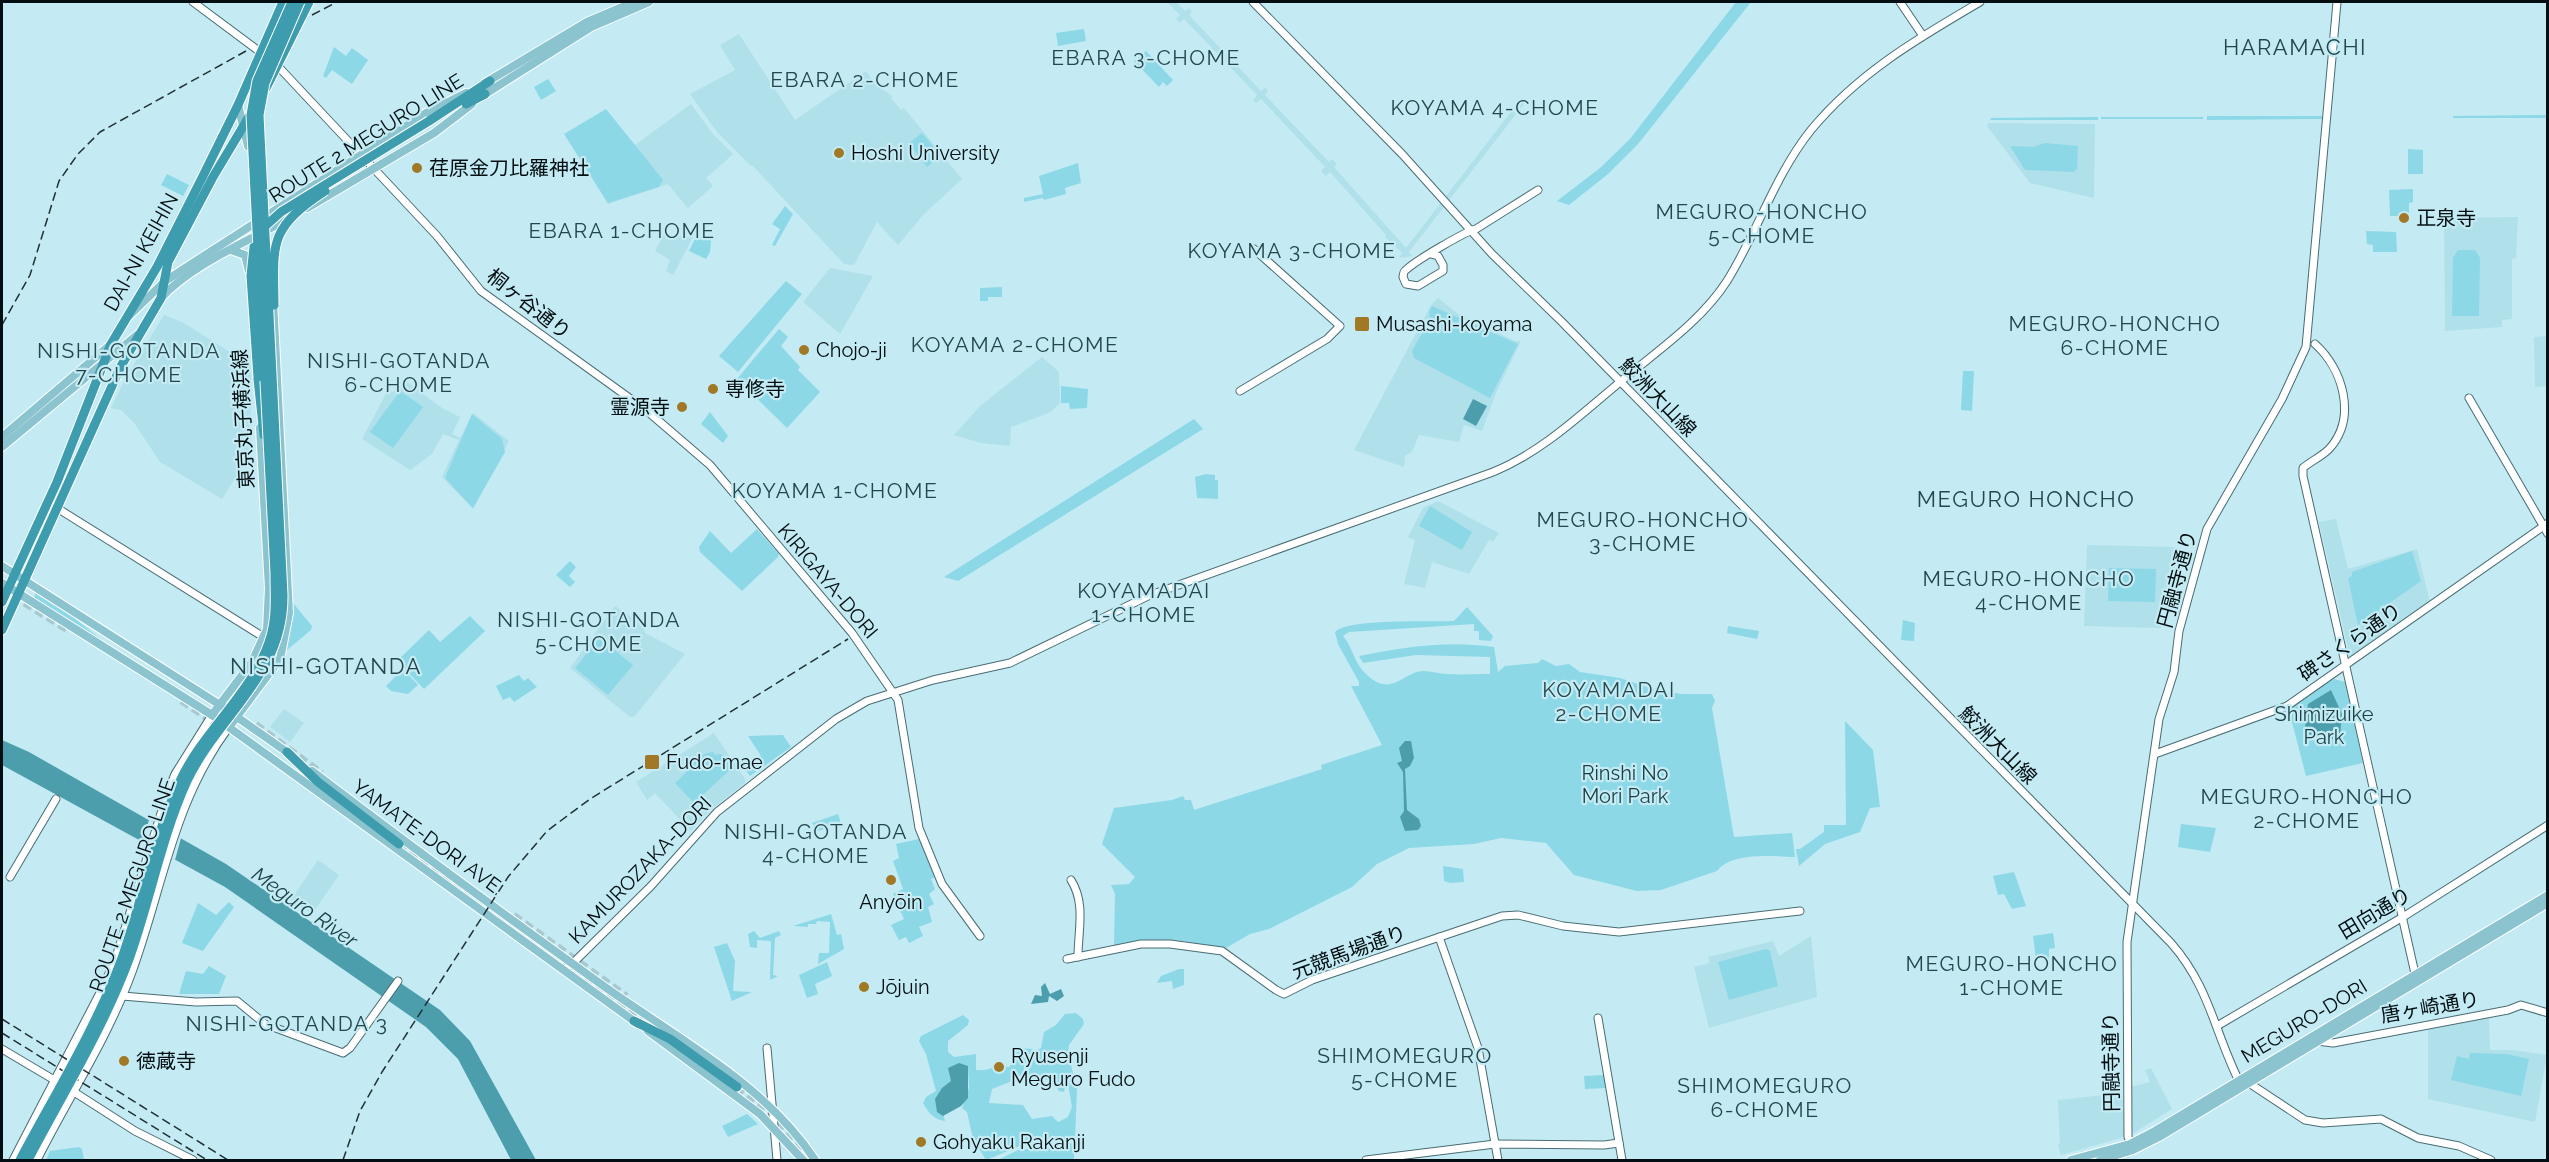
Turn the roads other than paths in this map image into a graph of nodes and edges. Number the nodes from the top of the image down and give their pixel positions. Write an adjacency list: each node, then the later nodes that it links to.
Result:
1 (193, 2): 14 (street, 桐ヶ谷通り)
2 (283, 2): 14 (highway, DAI-NI KEIHIN)
3 (292, 2): 54 (highway, ROUTE 2 MEGURO LINE, bridge)
4 (300, 2): 46 (highway, ROUTE 2 MEGURO LINE, bridge)
5 (309, 2): 15 (highway, DAI-NI KEIHIN)
6 (634, 2): 16 (main road)
7 (649, 2): 18 (main road)
8 (1253, 2): 29 (street, 鮫洲大山線)
9 (1259, 2): 29 (street, 鮫洲大山線)
10 (1900, 2): 13 (street)
11 (1980, 2): 13 (street, KAMUROZAKA-DORI)
12 (2337, 2): 73 (street, 円融寺通り)
13 (1923, 36): 48 (street, KAMUROZAKA-DORI)
14 (260, 51): 15 (street, 桐ヶ谷通り); 19 (highway, DAI-NI KEIHIN)
15 (279, 66): 17 (highway, DAI-NI KEIHIN); 22 (street, 桐ヶ谷通り)
16 (490, 81): 21 (highway, ROUTE 2 MEGURO LINE); 22 (main road)
17 (266, 88): 20 (highway, DAI-NI KEIHIN); 25 (main road, 東京丸子横浜線)
18 (485, 94): 21 (highway, ROUTE 2 MEGURO LINE); 23 (main road)
19 (238, 105): 20 (main road, 東京丸子横浜線); 40 (highway, DAI-NI KEIHIN)
20 (245, 123): 27 (main road, 東京丸子横浜線); 34 (highway, DAI-NI KEIHIN)
21 (430, 123): 46 (highway, ROUTE 2 MEGURO LINE, bridge); 54 (highway, ROUTE 2 MEGURO LINE, bridge)
22 (360, 155): 23 (street, 桐ヶ谷通り); 25 (main road)
23 (374, 170): 26 (main road); 67 (street, 桐ヶ谷通り)
24 (1538, 190): 29 (street)
25 (266, 216): 27 (main road); 28 (main road, 東京丸子横浜線)
26 (290, 218): 28 (main road); 37 (main road, 東京丸子横浜線)
27 (253, 226): 30 (main road, 東京丸子横浜線); 36 (main road)
28 (267, 230): 30 (main road); 37 (main road, 東京丸子横浜線)
29 (1474, 231): 33 (street); 35 (street); 48 (street, 鮫洲大山線)
30 (253, 238): 32 (main road); 44 (main road, 東京丸子横浜線)
31 (1254, 249): 49 (street)
32 (231, 250): 39 (main road); 44 (main road)
33 (1431, 254): 35 (street); 35 (street)
34 (170, 259): 36 (main road); 38 (highway, DAI-NI KEIHIN)
35 (1440, 260)
36 (182, 270): 38 (main road)
37 (271, 272): 70 (main road, 東京丸子横浜線)
38 (164, 282): 39 (highway, DAI-NI KEIHIN); 40 (main road)
39 (161, 298): 41 (highway, DAI-NI KEIHIN)
40 (128, 316): 42 (highway, DAI-NI KEIHIN)
41 (137, 335): 45 (main road); 55 (highway, DAI-NI KEIHIN)
42 (111, 344): 45 (highway, DAI-NI KEIHIN); 52 (main road)
43 (2315, 344): 66 (street)
44 (256, 357): 65 (main road, 東京丸子横浜線)
45 (103, 364): 47 (main road); 51 (highway, DAI-NI KEIHIN)
46 (272, 378): 112 (highway, ROUTE 2 MEGURO LINE, bridge)
47 (82, 380): 51 (main road); 53 (main road)
48 (1620, 382): 67 (street, KAMUROZAKA-DORI); 80 (street, 鮫洲大山線)
49 (1240, 391)
50 (2469, 398): 56 (street)
51 (89, 406): 59 (highway, DAI-NI KEIHIN)
52 (2, 437)
53 (2, 447)
54 (268, 454): 111 (highway, ROUTE 2 MEGURO LINE, bridge)
55 (57, 508): 60 (highway, DAI-NI KEIHIN); 65 (street)
56 (2546, 525): 57 (street); 66 (street, 碑さくら通り)
57 (2547, 534)
58 (2, 566): 59 (main road, YAMATE-DORI AVE.)
59 (14, 575): 60 (main road, YAMATE-DORI AVE.); 61 (highway, DAI-NI KEIHIN)
60 (25, 581): 62 (highway, DAI-NI KEIHIN); 68 (main road, YAMATE-DORI AVE.)
61 (5, 585): 62 (main road, YAMATE-DORI AVE.); 63 (highway, DAI-NI KEIHIN)
62 (19, 594): 64 (highway, DAI-NI KEIHIN); 69 (main road, YAMATE-DORI AVE.)
63 (2, 602)
64 (2, 630)
65 (265, 638): 68 (main road, 東京丸子横浜線)
66 (2345, 666): 73 (street, 碑さくら通り); 83 (street)
67 (894, 693): 84 (street, 桐ヶ谷通り); 88 (street, KAMUROZAKA-DORI)
68 (220, 705): 69 (main road, 東京丸子横浜線); 70 (main road, YAMATE-DORI AVE.)
69 (212, 715): 71 (main road, YAMATE-DORI AVE.); 101 (street)
70 (237, 717): 71 (main road, 東京丸子横浜線); 72 (main road, YAMATE-DORI AVE.)
71 (229, 727): 89 (main road, YAMATE-DORI AVE.); 92 (street)
72 (287, 752): 76 (highway); 88 (main road, YAMATE-DORI AVE.)
73 (2155, 754): 80 (street, 円融寺通り)
74 (56, 799): 77 (street)
75 (2547, 825): 83 (street, 田向通り)
76 (399, 844)
77 (10, 877)
78 (1071, 880): 86 (street)
79 (2547, 895): 90 (main road, MEGURO-DORI)
80 (2132, 903): 96 (street, 鮫洲大山線); 109 (street, 円融寺通り)
81 (2547, 903): 90 (main road, MEGURO-DORI)
82 (1800, 911): 85 (street)
83 (2403, 917): 90 (street); 96 (street, 田向通り)
84 (980, 936)
85 (1439, 937): 86 (street, 元競馬場通り); 108 (street)
86 (1078, 957): 87 (street)
87 (1067, 959)
88 (572, 963): 89 (street, KAMUROZAKA-DORI); 105 (main road, YAMATE-DORI AVE.)
89 (563, 969): 95 (main road, YAMATE-DORI AVE.)
90 (2416, 978): 97 (main road, MEGURO-DORI); 100 (main road, MEGURO-DORI)
91 (398, 981): 92 (street)
92 (122, 996): 104 (street)
93 (2547, 1013): 97 (street, 唐ヶ崎通り)
94 (1598, 1018): 107 (street)
95 (634, 1021): 103 (highway); 106 (main road, YAMATE-DORI AVE.)
96 (2217, 1026): 100 (street, 鮫洲大山線)
97 (2317, 1041): 102 (main road, MEGURO-DORI)
98 (767, 1048): 105 (street)
99 (2, 1049): 101 (street)
100 (2238, 1079): 102 (street); 109 (main road, MEGURO-DORI)
101 (55, 1080): 104 (street); 110 (street)
102 (2250, 1083): 109 (main road, MEGURO-DORI); 123 (street)
103 (736, 1087)
104 (73, 1091): 113 (street); 114 (street)
105 (773, 1111): 106 (street); 117 (main road, YAMATE-DORI AVE.)
106 (774, 1126): 115 (street); 116 (main road, YAMATE-DORI AVE.)
107 (1619, 1143): 108 (street); 120 (street)
108 (1495, 1144): 118 (street); 119 (street)
109 (2132, 1147): 121 (main road, MEGURO-DORI); 122 (main road, MEGURO-DORI)
110 (13, 1161)
111 (20, 1161)
112 (28, 1161)
113 (37, 1161)
114 (193, 1161)
115 (777, 1161)
116 (802, 1161)
117 (815, 1161)
118 (1366, 1161)
119 (1498, 1161)
120 (1622, 1161)
121 (2071, 1161)
122 (2100, 1161)
123 (2490, 1161)

